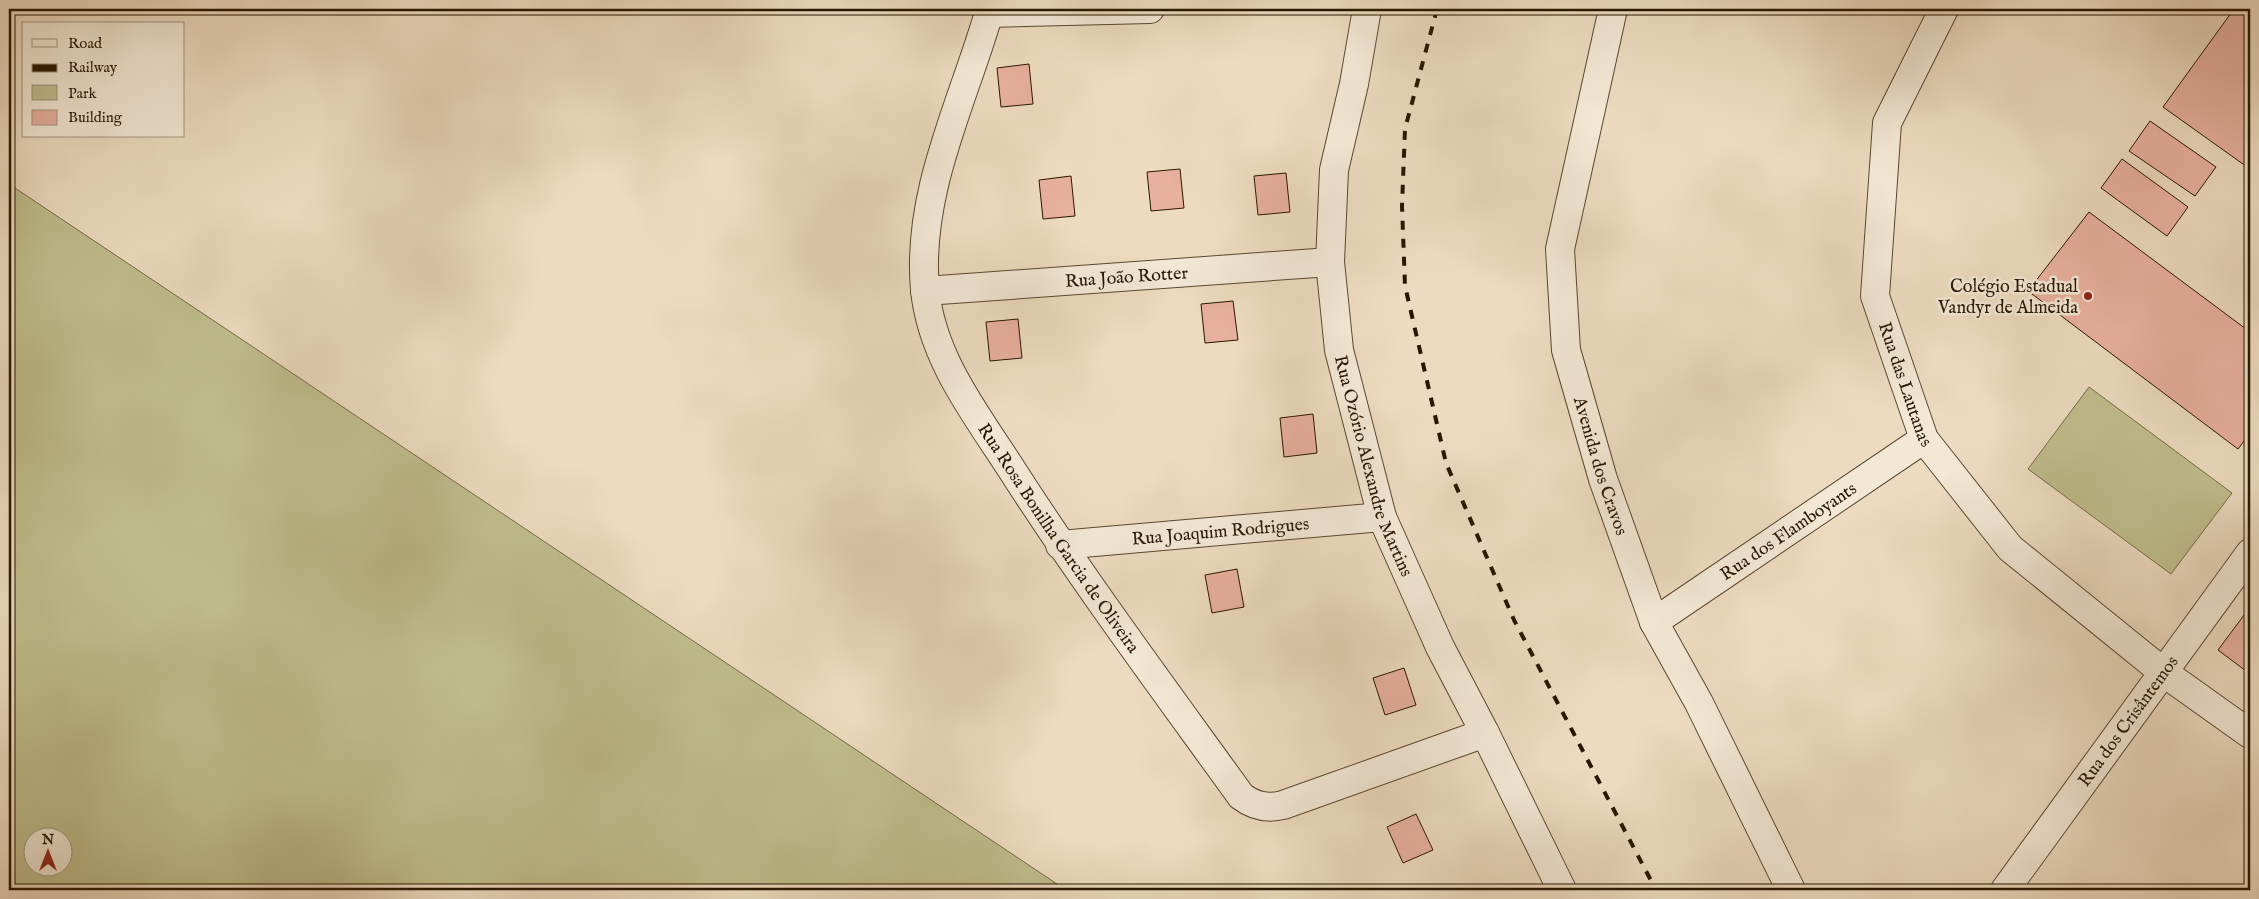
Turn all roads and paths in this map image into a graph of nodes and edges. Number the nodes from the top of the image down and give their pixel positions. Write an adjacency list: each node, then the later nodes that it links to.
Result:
1 (1150, 9): 5 (street)
2 (1367, 9): 6 (street, Rua Ozório Alexandre Martins)
3 (1613, 9): 12 (street, Avenida dos Cravos)
4 (1944, 9): 8 (street, Rua das Lautanas)
5 (990, 11): 7 (street, Rua Rosa Bonilha Garcia de Oliveira)
6 (1330, 262): 7 (street, Rua João Rotter); 9 (street, Rua Ozório Alexandre Martins)
7 (925, 291): 10 (street, Rua Rosa Bonilha Garcia de Oliveira)
8 (1924, 439): 12 (street, Rua dos Flamboyants); 13 (street, Rua das Lautanas)
9 (1382, 517): 10 (street, Rua Joaquim Rodrigues); 14 (street, Rua Ozório Alexandre Martins)
10 (1060, 545): 14 (street, Rua Rosa Bonilha Garcia de Oliveira)
11 (2250, 553): 13 (street, Rua dos Crisântemos)
12 (1654, 622): 17 (street, Avenida dos Cravos)
13 (2163, 672): 15 (street, Rua das Lautanas); 18 (street, Rua dos Crisântemos)
14 (1485, 733): 16 (street, Rua Ozório Alexandre Martins)
15 (2250, 734)
16 (1562, 890)
17 (1791, 890)
18 (2005, 890)

